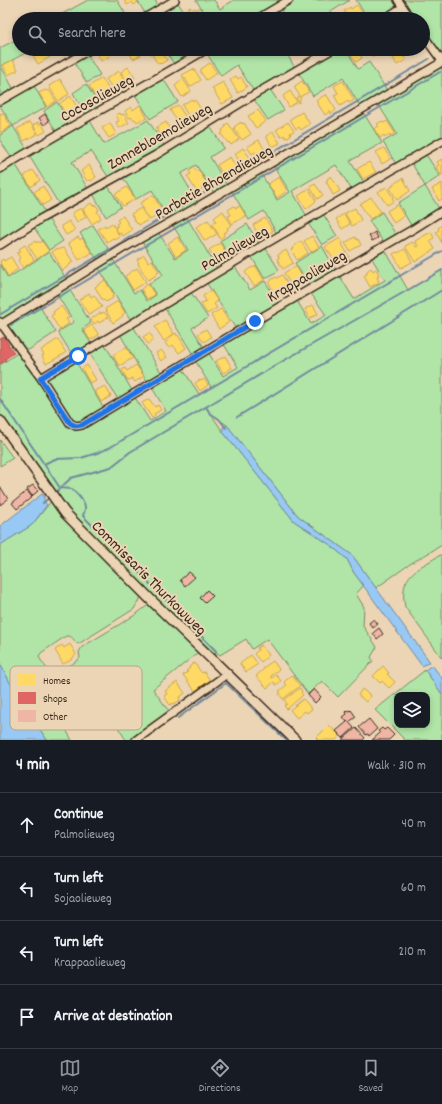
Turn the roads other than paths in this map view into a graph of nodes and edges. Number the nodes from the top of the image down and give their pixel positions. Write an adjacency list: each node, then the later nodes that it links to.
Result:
1 (175, 0): 5 (street)
2 (289, 0): 6 (street)
3 (398, 0): 4 (street)
4 (403, 7): 7 (street); 8 (street)
5 (155, 12)
6 (269, 12)
7 (395, 12)
8 (406, 12)
9 (430, 45): 13 (street)
10 (80, 56): 14 (street)
11 (195, 56): 16 (street, Cocosolieweg)
12 (321, 56): 18 (street, Zonnebloemolieweg)
13 (442, 62): 19 (street, Parbatie Bhoendieweg)
14 (0, 102)
15 (442, 141): 20 (street, Palmolieweg)
16 (0, 169)
17 (442, 211): 20 (street, Krappaolieweg)
18 (0, 245)
19 (0, 324): 20 (street)
20 (40, 378)
21 (0, 421): 22 (main road, Commissaris Thurkowweg)
22 (227, 674): 23 (street); 24 (main road, Commissaris Thurkowweg)
23 (136, 740)
24 (295, 740)

